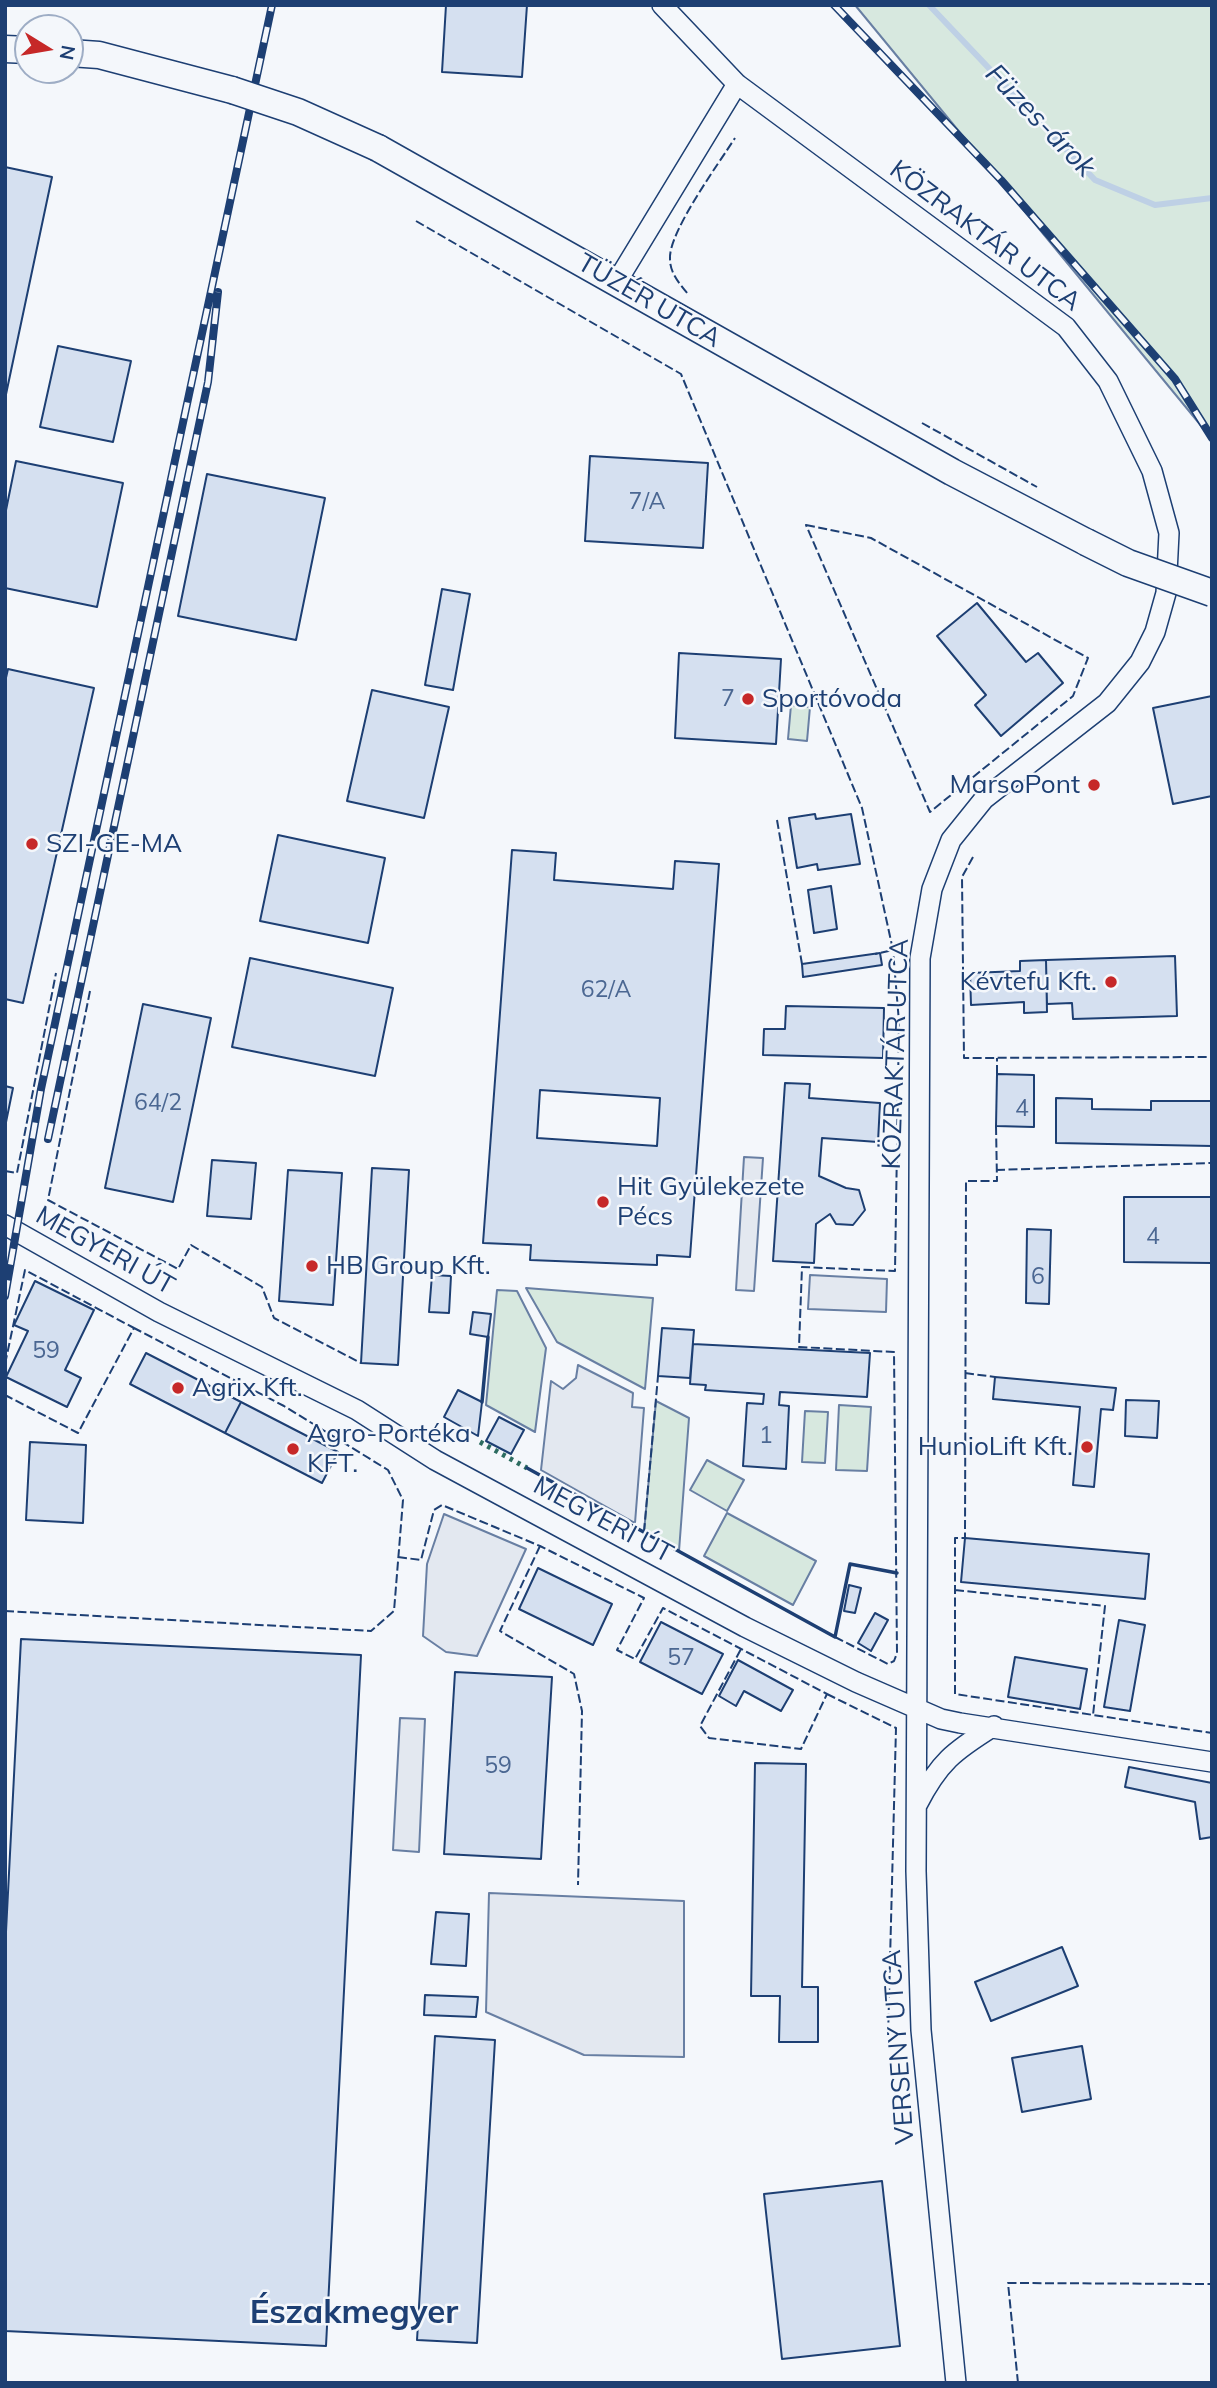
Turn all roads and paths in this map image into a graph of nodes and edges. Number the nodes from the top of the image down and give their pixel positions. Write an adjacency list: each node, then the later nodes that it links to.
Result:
1 (662, 5): 3 (street, KÖZRAKTÁR UTCA)
2 (84, 54): 4 (street, TÜZÉR UTCA, bridge)
3 (737, 84): 4 (street); 7 (street, KÖZRAKTÁR UTCA)
4 (616, 283): 5 (street, TÜZÉR UTCA, bridge)
5 (1212, 593)
6 (5, 1225): 7 (street, MEGYERI ÚT)
7 (915, 1706): 8 (street, MEGYERI ÚT); 10 (street, VERSENY UTCA)
8 (994, 1726): 9 (street, MEGYERI ÚT); 10 (street)
9 (1212, 1762)
10 (915, 1809): 11 (street, VERSENY UTCA)
11 (956, 2383)

